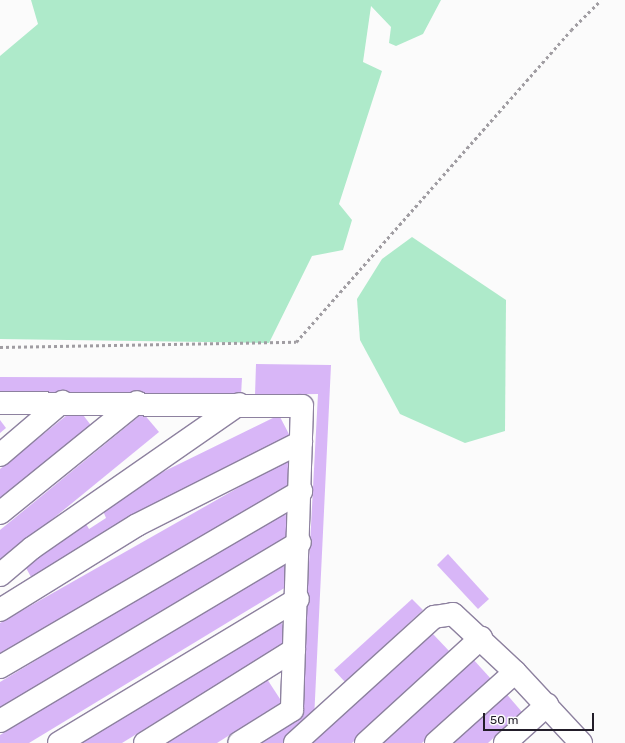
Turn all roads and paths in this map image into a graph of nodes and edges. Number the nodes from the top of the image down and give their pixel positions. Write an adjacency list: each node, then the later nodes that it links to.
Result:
1 (601, 0): 2 (path)
2 (0, 347)
3 (62, 402): 4 (lane); 5 (lane); 8 (lane)
4 (137, 402): 6 (lane); 10 (lane)
5 (0, 403)
6 (239, 404): 7 (lane); 12 (lane)
7 (301, 442): 9 (lane); 14 (lane)
8 (0, 455)
9 (301, 490): 11 (lane); 17 (lane)
10 (0, 513)
11 (300, 542): 13 (lane); 20 (lane)
12 (0, 575)
13 (298, 599): 16 (lane); 21 (lane)
14 (0, 610)
15 (481, 638): 18 (lane); 24 (lane); 25 (lane)
16 (294, 650): 22 (lane); 23 (lane)
17 (0, 667)
18 (515, 672): 19 (lane); 26 (lane)
19 (547, 705): 27 (lane); 28 (lane)
20 (0, 722)
21 (59, 743)
22 (145, 743)
23 (239, 743)
24 (295, 743)
25 (366, 743)
26 (436, 743)
27 (505, 743)
28 (581, 743)

